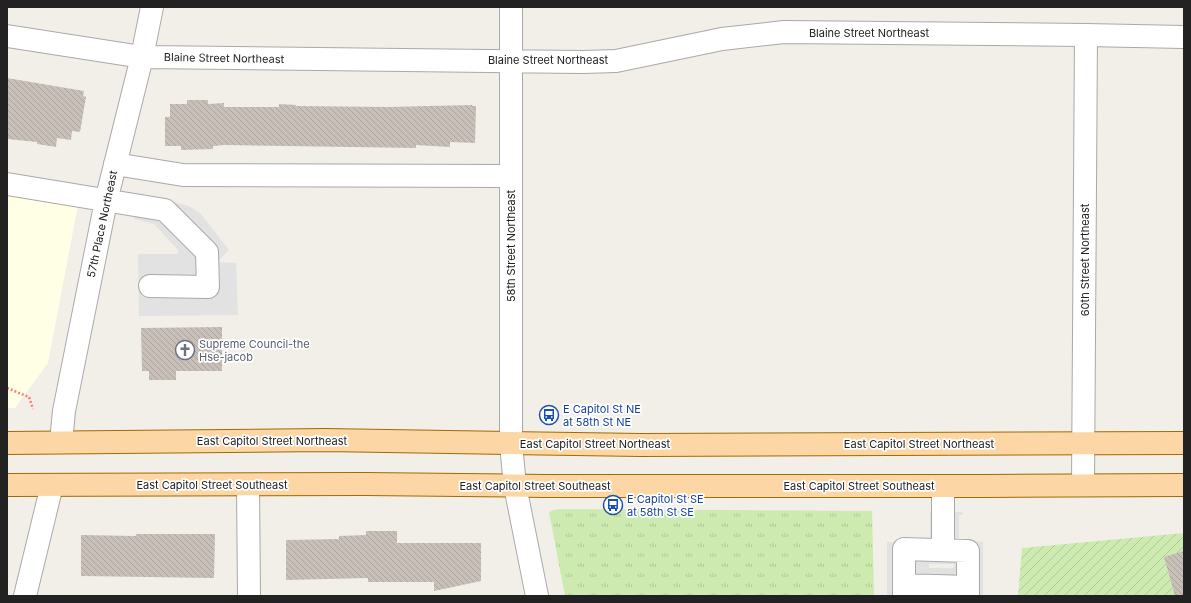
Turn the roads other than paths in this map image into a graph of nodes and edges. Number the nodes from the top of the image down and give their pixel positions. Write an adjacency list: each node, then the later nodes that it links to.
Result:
1 (152, 7): 6 (street, 57th Place Northeast)
2 (511, 7): 7 (street, 58th Street Northeast)
3 (1086, 34): 5 (street, Blaine Street Northeast); 7 (street, Blaine Street Northeast); 17 (street, 60th Street Northeast)
4 (7, 36): 6 (street, Blaine Street Northeast)
5 (1184, 37)
6 (142, 57): 7 (street, Blaine Street Northeast); 8 (street, 57th Place Northeast)
7 (511, 60): 9 (street, 58th Street Northeast)
8 (115, 164): 9 (street); 11 (street, 57th Place Northeast)
9 (511, 176): 16 (street, 58th Street Northeast)
10 (7, 184): 11 (street)
11 (106, 201): 12 (street); 13 (street, 57th Place Northeast)
12 (150, 286)
13 (62, 442): 14 (main road, East Capitol Street Northeast); 16 (main road, East Capitol Street Northeast)
14 (7, 443)
15 (1184, 443): 17 (main road, East Capitol Street Northeast)
16 (511, 444): 17 (main road, East Capitol Street Northeast); 23 (street, 58th Street Northeast)
17 (1084, 444): 21 (street, 60th Street Northeast)
18 (7, 485): 19 (main road, East Capitol Street Southeast)
19 (52, 485): 20 (main road, East Capitol Street Southeast); 28 (street)
20 (248, 485): 23 (main road, East Capitol Street Southeast); 29 (street)
21 (1083, 485): 22 (main road, East Capitol Street Southeast); 24 (main road, East Capitol Street Southeast)
22 (1184, 485)
23 (515, 486): 24 (main road, East Capitol Street Southeast); 30 (street, 58th Street Northeast)
24 (943, 486): 25 (street)
25 (943, 549): 26 (street); 27 (street)
26 (904, 591): 27 (street)
27 (968, 591)
28 (25, 596)
29 (248, 596)
30 (537, 596)

